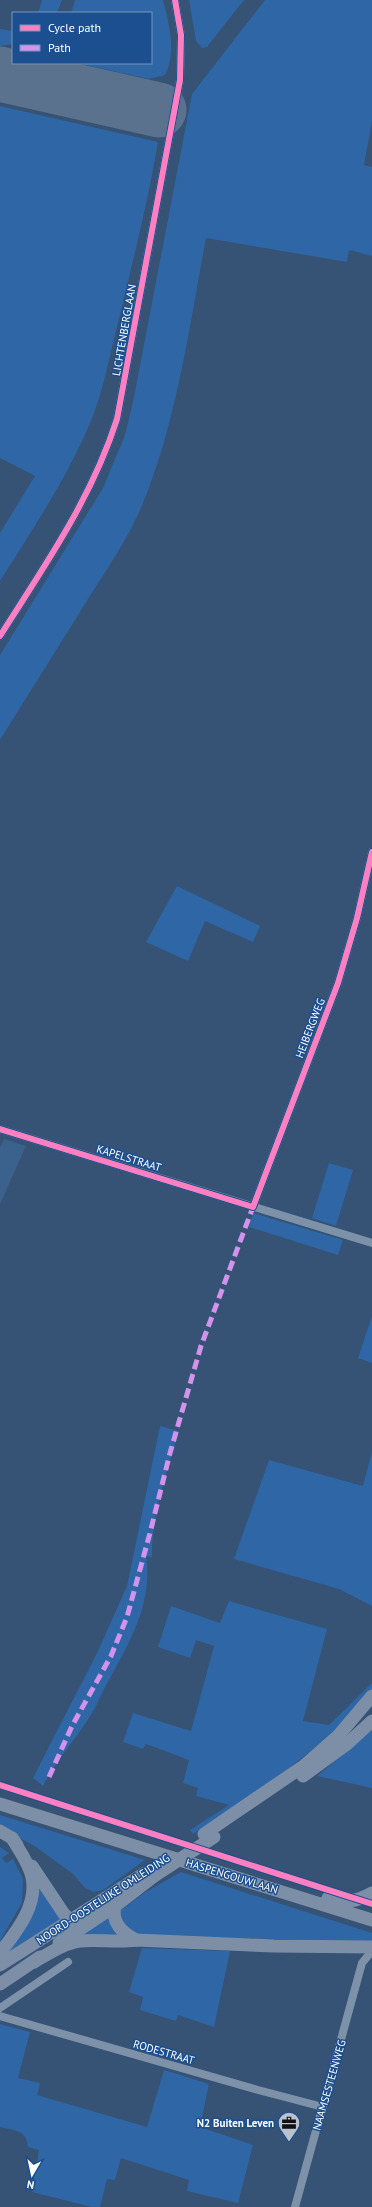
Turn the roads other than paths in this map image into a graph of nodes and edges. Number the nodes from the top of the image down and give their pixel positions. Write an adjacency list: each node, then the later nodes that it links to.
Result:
1 (175, 0): 2 (street, LICHTENBERGLAAN)
2 (0, 636)
3 (372, 852): 5 (street, HEIBERGWEG)
4 (0, 1129): 5 (street, KAPELSTRAAT)
5 (253, 1207): 6 (street, KAPELSTRAAT)
6 (372, 1243)
7 (372, 1696): 10 (main road, NOORD-OOSTELIJKE OMLEIDING)
8 (372, 1705): 10 (main road)
9 (371, 1724): 13 (main road, NOORD-OOSTELIJKE OMLEIDING)
10 (338, 1736): 13 (main road, NOORD-OOSTELIJKE OMLEIDING)
11 (0, 1804): 17 (main road, HASPENGOUWLAAN)
12 (0, 1831): 14 (main road)
13 (209, 1836): 15 (main road, NOORD-OOSTELIJKE OMLEIDING, bridge)
14 (12, 1838): 20 (main road); 25 (main road)
15 (149, 1874): 18 (main road); 20 (main road, NOORD-OOSTELIJKE OMLEIDING)
16 (372, 1893): 17 (main road)
17 (305, 1899): 19 (main road, HASPENGOUWLAAN)
18 (115, 1906): 20 (main road, NOORD-OOSTELIJKE OMLEIDING); 21 (main road)
19 (372, 1920)
20 (75, 1925): 26 (main road, NOORD-OOSTELIJKE OMLEIDING); 29 (main road, NOORD-OOSTELIJKE OMLEIDING)
21 (136, 1940): 22 (main road); 26 (main road)
22 (351, 1946): 23 (main road); 28 (street)
23 (372, 1947)
24 (372, 1952): 28 (street, NAAMSESTEENWEG)
25 (0, 1953)
26 (34, 1962): 30 (main road, NOORD-OOSTELIJKE OMLEIDING)
27 (68, 1962): 31 (street)
28 (362, 1963): 33 (street, NAAMSESTEENWEG)
29 (0, 1965)
30 (0, 1984)
31 (0, 2008)
32 (0, 2016): 33 (street, RODESTRAAT)
33 (323, 2107): 34 (street, NAAMSESTEENWEG)
34 (295, 2207)

